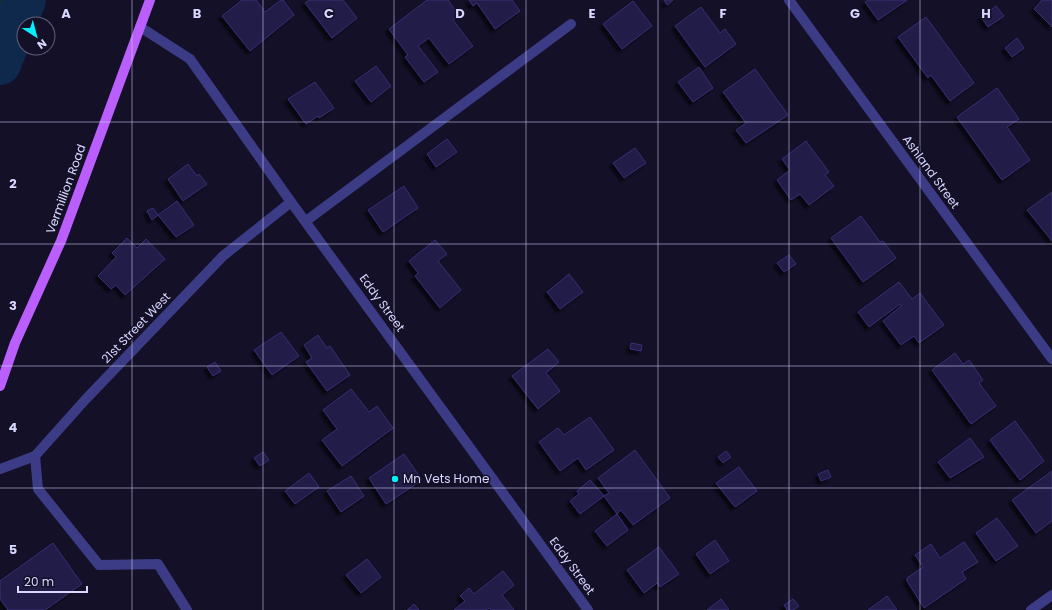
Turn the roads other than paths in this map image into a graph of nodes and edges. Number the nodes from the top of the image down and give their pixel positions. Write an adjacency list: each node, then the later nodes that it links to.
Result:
1 (150, 0): 4 (main road, Vermillion Road)
2 (789, 0): 7 (street, Ashland Street)
3 (571, 24): 6 (street)
4 (140, 27): 5 (street, Eddy Street); 8 (main road, Vermillion Road)
5 (292, 202): 6 (street, Eddy Street); 9 (street, 21st Street West)
6 (306, 221): 13 (street, Eddy Street)
7 (1052, 359)
8 (0, 386)
9 (35, 456): 10 (street, 21st Street West); 12 (street)
10 (0, 469)
11 (1052, 595): 14 (street)
12 (187, 610)
13 (588, 610)
14 (1032, 610)

